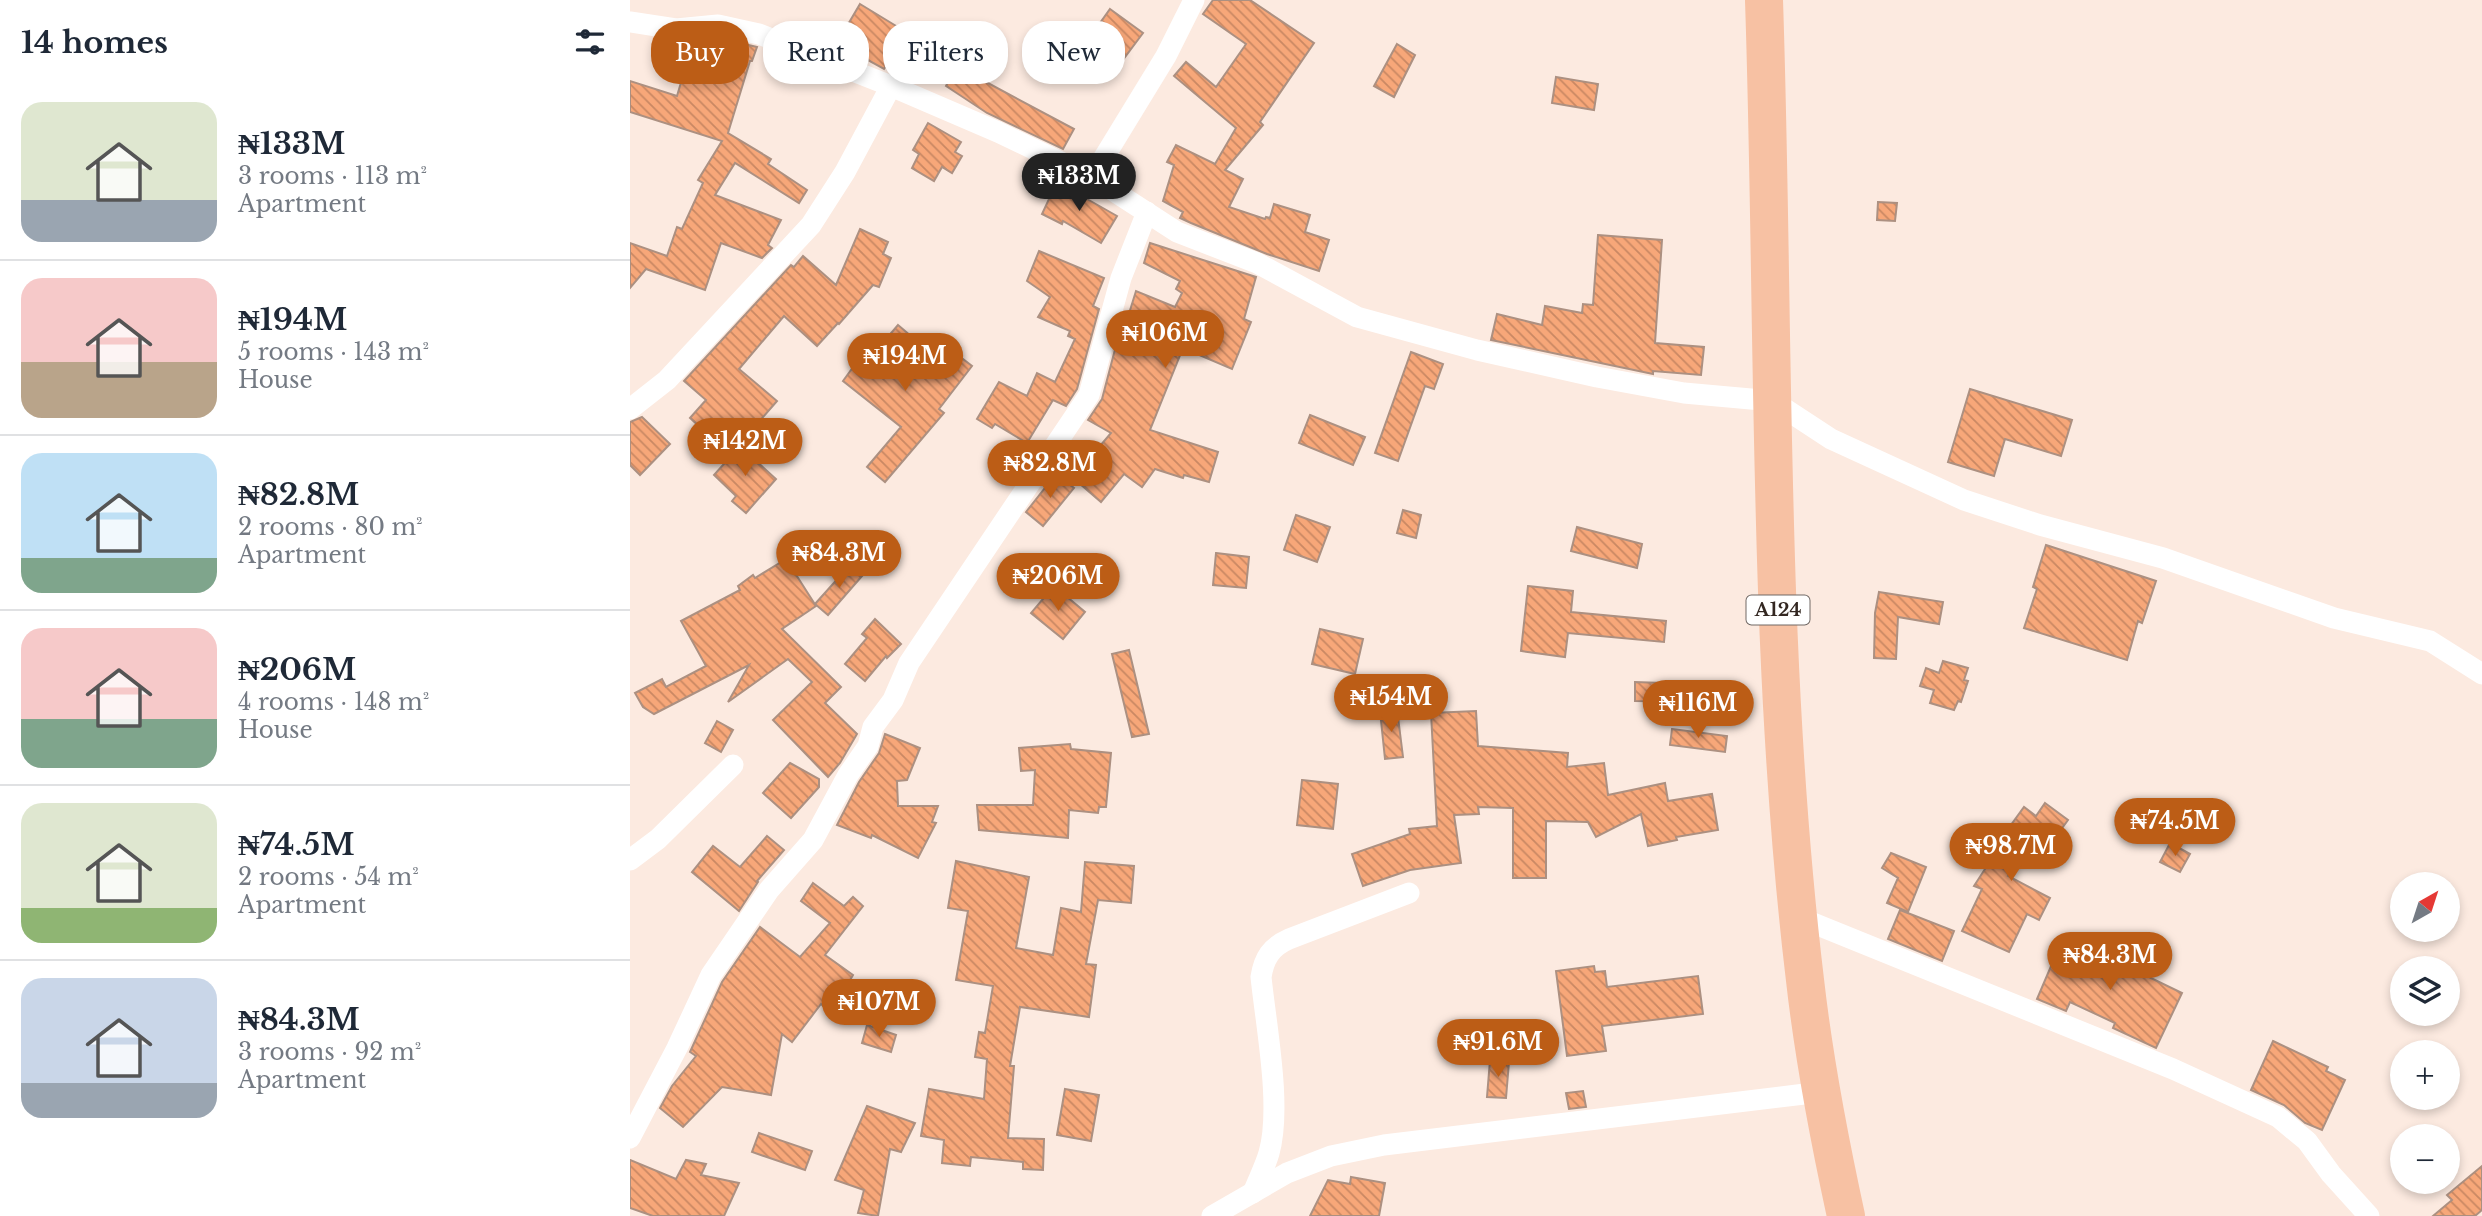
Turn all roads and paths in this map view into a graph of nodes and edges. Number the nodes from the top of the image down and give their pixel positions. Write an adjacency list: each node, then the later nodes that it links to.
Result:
1 (1194, 0): 5 (street)
2 (1764, 0): 7 (highway, A124)
3 (630, 22): 4 (street)
4 (891, 86): 5 (street); 8 (street)
5 (1092, 177): 6 (street)
6 (1147, 212): 7 (street); 15 (street)
7 (1773, 401): 9 (street); 13 (highway, A124)
8 (630, 409)
9 (2482, 674)
10 (733, 765): 11 (street)
11 (630, 860)
12 (1409, 893): 16 (street)
13 (1798, 917): 14 (highway, A124); 19 (street)
14 (1821, 1092): 16 (street); 18 (highway, A124)
15 (630, 1138)
16 (1253, 1194): 17 (street)
17 (1212, 1216)
18 (1846, 1216)
19 (2369, 1216)

